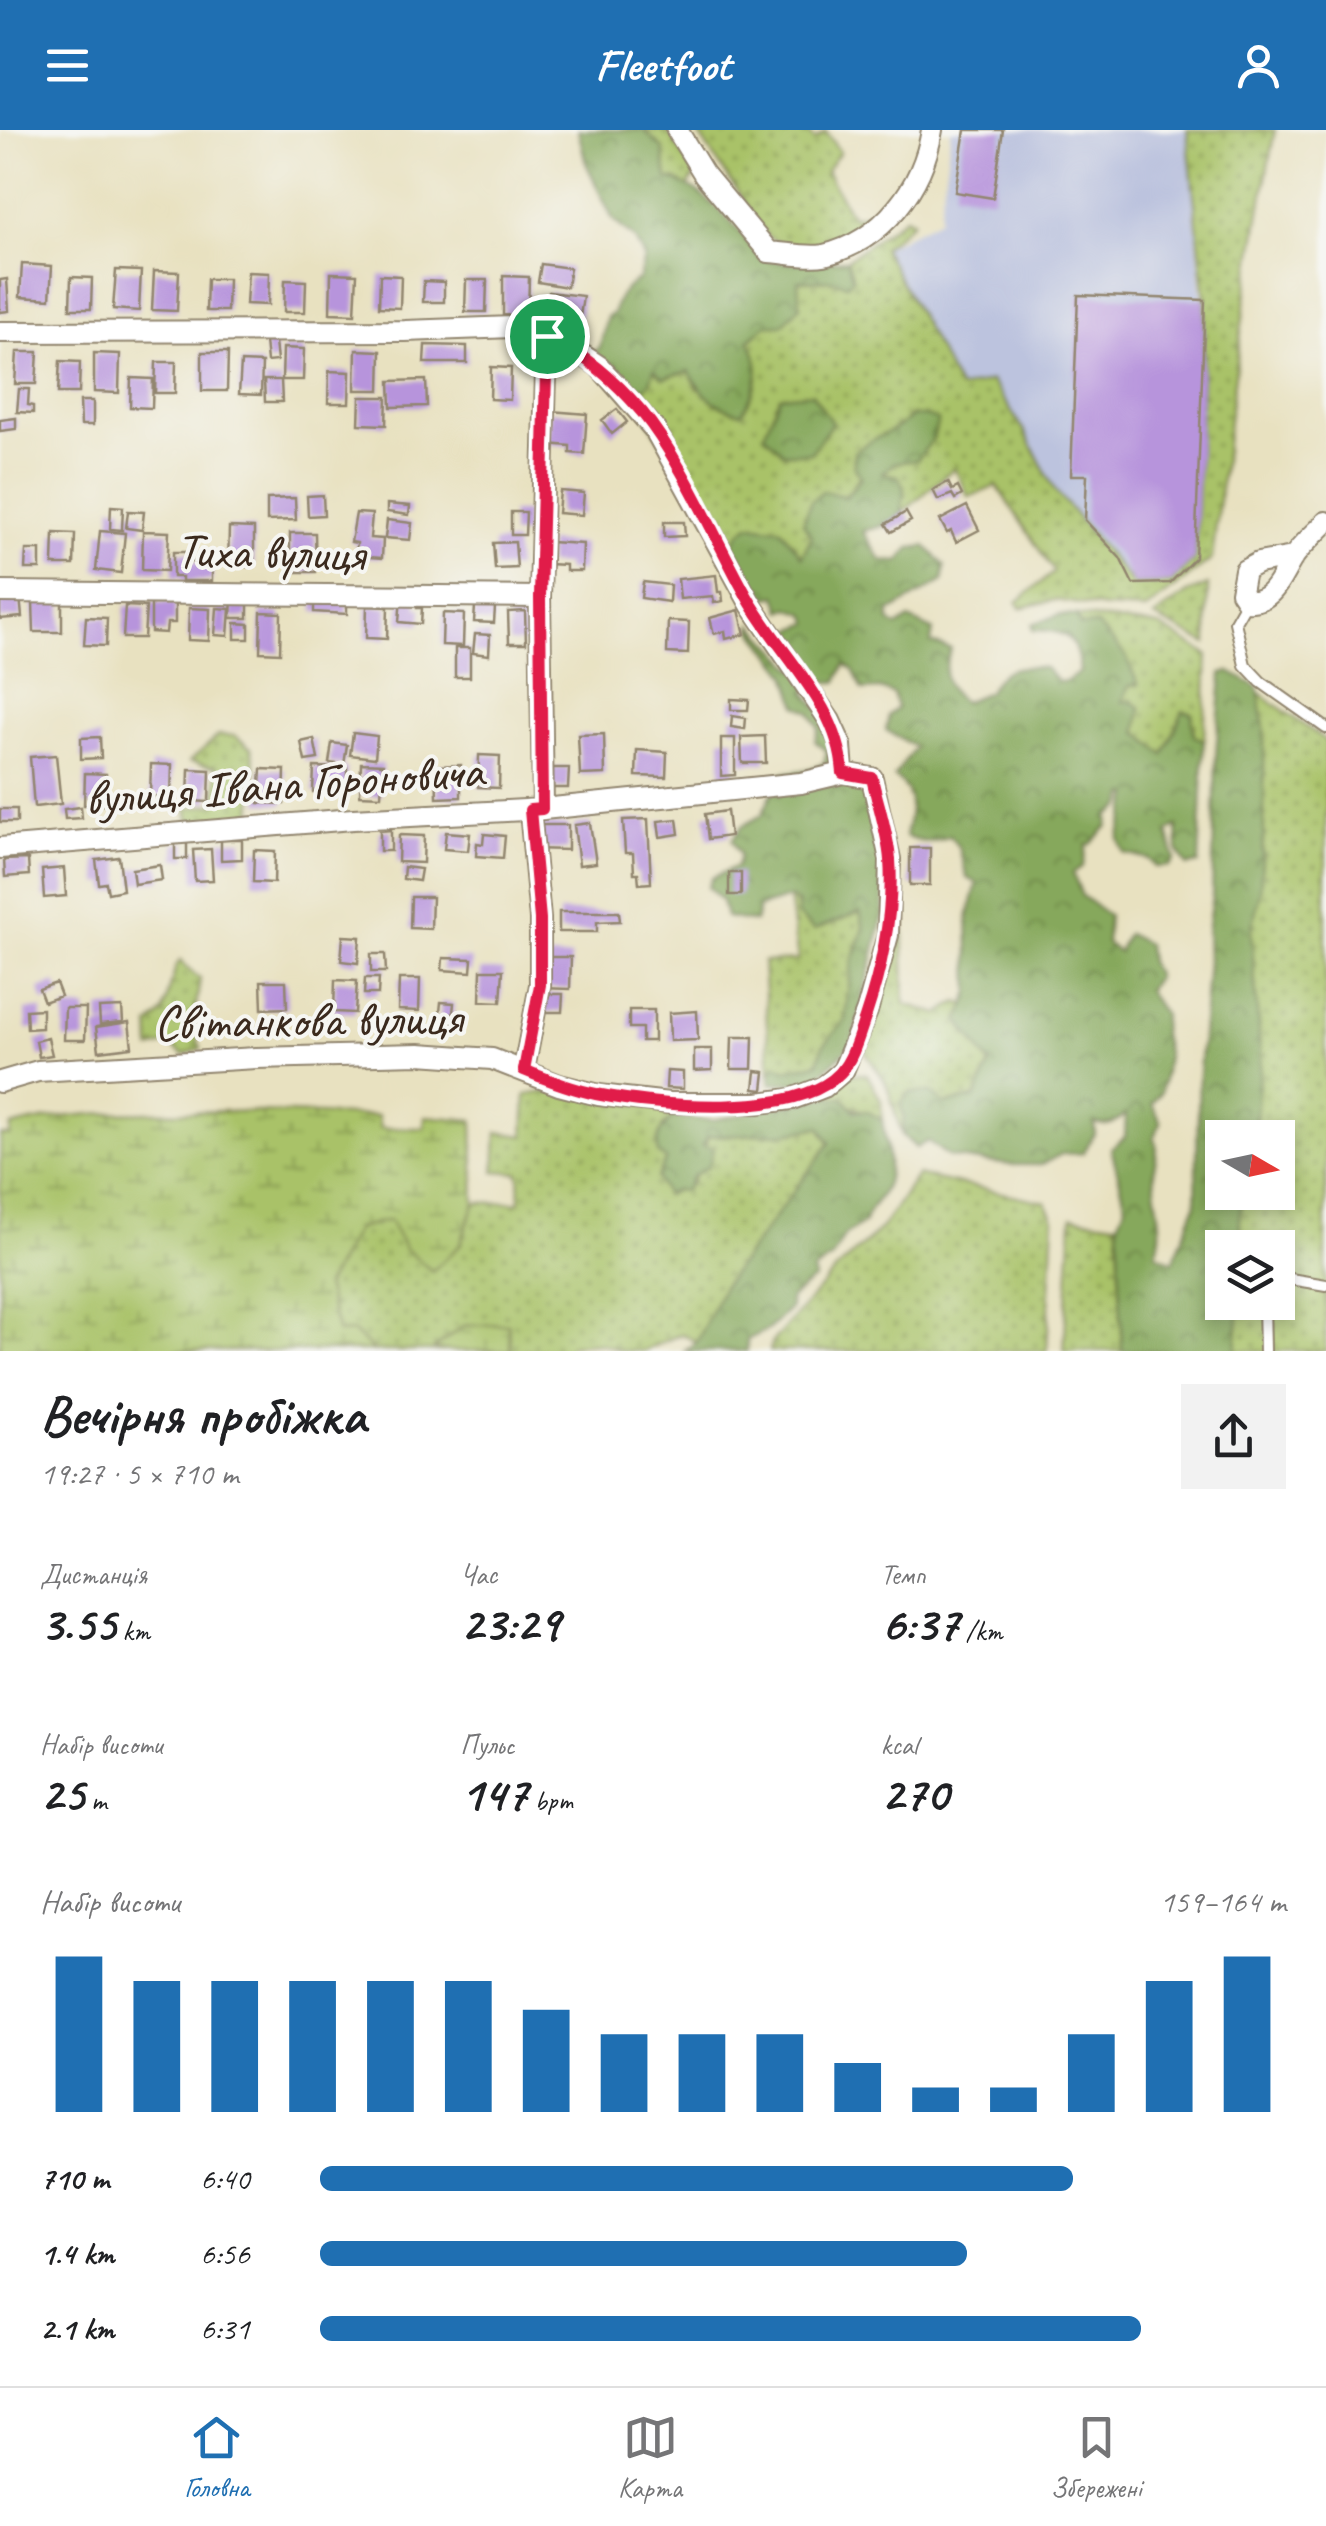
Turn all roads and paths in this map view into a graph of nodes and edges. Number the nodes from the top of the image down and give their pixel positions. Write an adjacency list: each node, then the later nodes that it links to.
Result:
1 (677, 130): 2 (street)
2 (932, 130)
3 (0, 332): 4 (street)
4 (547, 336): 8 (street); 11 (street)
5 (1326, 522): 6 (street)
6 (1293, 557): 9 (street); 9 (street)
7 (0, 592): 8 (street, Тиха вулиця)
8 (540, 597): 13 (street)
9 (1247, 601): 10 (lane)
10 (1326, 728)
11 (843, 773): 12 (street, вулиця Івана Гороновича); 13 (street, вулиця Івана Гороновича)
12 (872, 778): 15 (street, Світанкова вулиця)
13 (536, 809): 14 (street, вулиця Івана Гороновича); 15 (street)
14 (0, 848)
15 (524, 1070): 16 (street, Світанкова вулиця)
16 (0, 1082)
17 (1295, 1280): 18 (lane)
18 (1326, 1285)
19 (1264, 1320): 20 (lane)
20 (1265, 1351)

